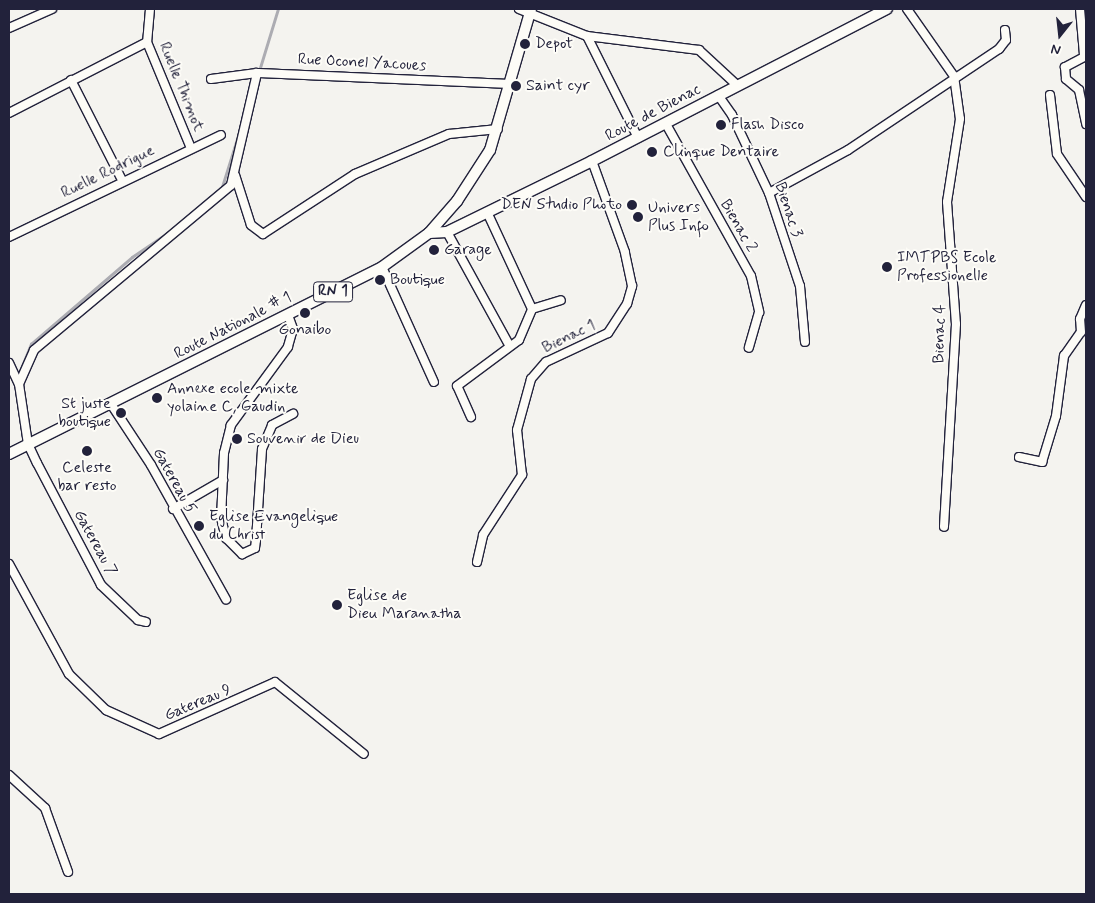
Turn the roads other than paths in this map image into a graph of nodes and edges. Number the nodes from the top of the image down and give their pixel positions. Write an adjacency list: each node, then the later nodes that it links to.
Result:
1 (52, 9): 8 (street)
2 (150, 9): 11 (street, Ruelle Thimot)
3 (519, 9): 4 (street)
4 (530, 9): 10 (street); 17 (main road, Route Nationale # 1 / RN 1)
5 (887, 9): 18 (main road, Route de Bienac)
6 (907, 9): 14 (street)
7 (1080, 9): 12 (street)
8 (9, 28)
9 (1005, 30): 14 (street)
10 (587, 36): 18 (street); 26 (street)
11 (147, 42): 16 (street); 27 (street, Ruelle Thimot)
12 (1085, 56): 23 (street)
13 (257, 73): 15 (street, Rue Oconel Yacoues); 17 (street, Rue Oconel Yacoues); 29 (street)
14 (954, 76): 31 (street); 56 (street, Bienac 4)
15 (211, 79)
16 (71, 80): 21 (street); 30 (street)
17 (512, 84): 24 (main road, Route Nationale # 1 / RN 1)
18 (738, 86): 19 (main road, Route de Bienac)
19 (718, 95): 22 (main road, Route de Bienac); 31 (street, Bienac 3)
20 (1050, 95): 32 (street)
21 (9, 113)
22 (666, 124): 26 (main road, Route de Bienac); 44 (street, Bienac 2)
23 (1086, 124)
24 (498, 129): 29 (street); 35 (main road, Route Nationale # 1 / RN 1)
25 (221, 134): 27 (street, Ruelle Rodrigue)
26 (638, 138): 28 (main road, Route de Bienac)
27 (190, 146): 30 (street, Ruelle Rodrigue)
28 (592, 161): 33 (main road, Route de Bienac); 57 (street, Bienac 1)
29 (235, 175): 47 (street)
30 (122, 180): 36 (street, Ruelle Rodrigue)
31 (769, 193): 42 (street, Bienac 3)
32 (1086, 197)
33 (487, 212): 34 (main road, Route de Bienac); 40 (street)
34 (447, 232): 35 (main road, Route de Bienac); 43 (street)
35 (429, 233): 37 (main road, Route Nationale # 1 / RN 1)
36 (9, 237)
37 (382, 266): 41 (main road, Route Nationale # 1 / RN 1); 46 (street)
38 (561, 300): 40 (street)
39 (1086, 305): 53 (street)
40 (532, 309): 43 (street)
41 (288, 315): 48 (main road, Route Nationale # 1 / RN 1); 54 (street)
42 (805, 342)
43 (509, 345): 50 (street)
44 (749, 348)
45 (9, 362): 47 (street, Gatereau 7)
46 (434, 382)
47 (19, 384): 51 (street, Gatereau 7)
48 (111, 404): 51 (main road, Route Nationale # 1 / RN 1); 55 (street, Gatereau 5)
49 (292, 414): 54 (street)
50 (471, 417)
51 (28, 444): 52 (main road, Route Nationale # 1 / RN 1); 60 (street, Gatereau 7)
52 (9, 454)
53 (1019, 457)
54 (223, 480): 55 (street)
55 (173, 509): 59 (street, Gatereau 5)
56 (944, 527)
57 (477, 562)
58 (9, 564): 61 (street, Gatereau 9)
59 (226, 599)
60 (146, 622)
61 (364, 754)
62 (9, 775): 63 (street)
63 (68, 872)

